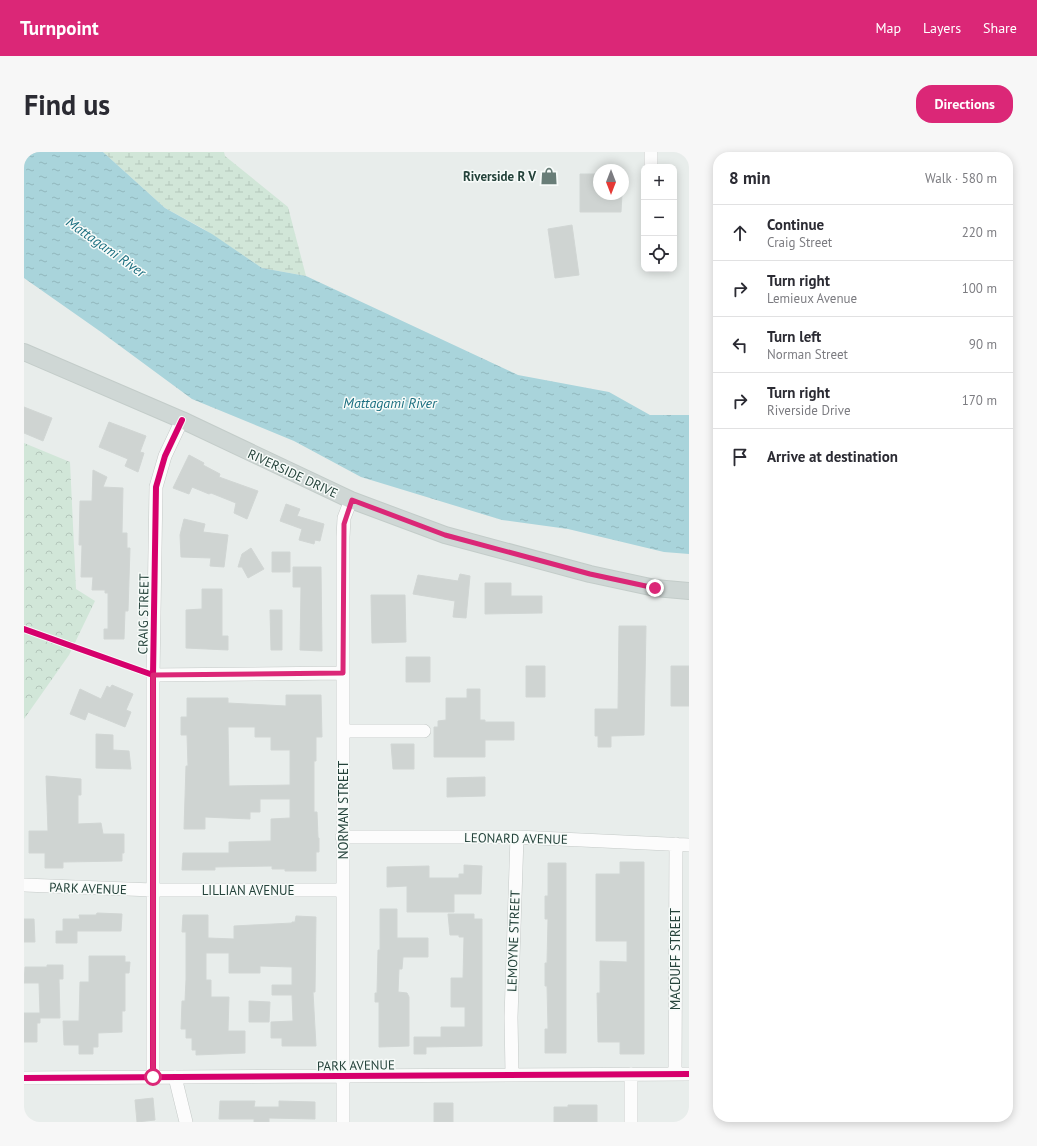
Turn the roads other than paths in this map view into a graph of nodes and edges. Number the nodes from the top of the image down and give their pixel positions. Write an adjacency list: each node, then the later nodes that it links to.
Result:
1 (651, 152): 2 (street)
2 (651, 164)
3 (24, 352): 4 (main road, RIVERSIDE DRIVE)
4 (182, 420): 5 (main road, RIVERSIDE DRIVE); 8 (street, CRAIG STREET)
5 (352, 500): 6 (main road, RIVERSIDE DRIVE); 7 (street, NORMAN STREET)
6 (689, 591)
7 (343, 673): 8 (street); 9 (street, NORMAN STREET)
8 (153, 675): 15 (street, CRAIG STREET)
9 (342, 732): 10 (street); 11 (street, NORMAN STREET)
10 (424, 732)
11 (342, 836): 12 (street, LEONARD AVENUE); 16 (street, NORMAN STREET)
12 (517, 837): 13 (street, LEONARD AVENUE); 17 (street, LEMOYNE STREET)
13 (682, 845): 19 (street, MACDUFF STREET)
14 (24, 885): 15 (street, PARK AVENUE)
15 (153, 890): 16 (street, LILLIAN AVENUE); 22 (street, CRAIG STREET)
16 (343, 890): 21 (street, NORMAN STREET)
17 (512, 1074): 18 (street, PARK AVENUE); 21 (street, PARK AVENUE)
18 (631, 1074): 19 (street, PARK AVENUE); 27 (street)
19 (675, 1074): 20 (street, PARK AVENUE)
20 (689, 1074)
21 (342, 1076): 23 (street, PARK AVENUE); 26 (street, NORMAN STREET)
22 (153, 1077): 23 (street, PARK AVENUE); 24 (street, PARK AVENUE)
23 (175, 1077): 25 (street)
24 (24, 1078)
25 (186, 1122)
26 (343, 1122)
27 (631, 1122)

